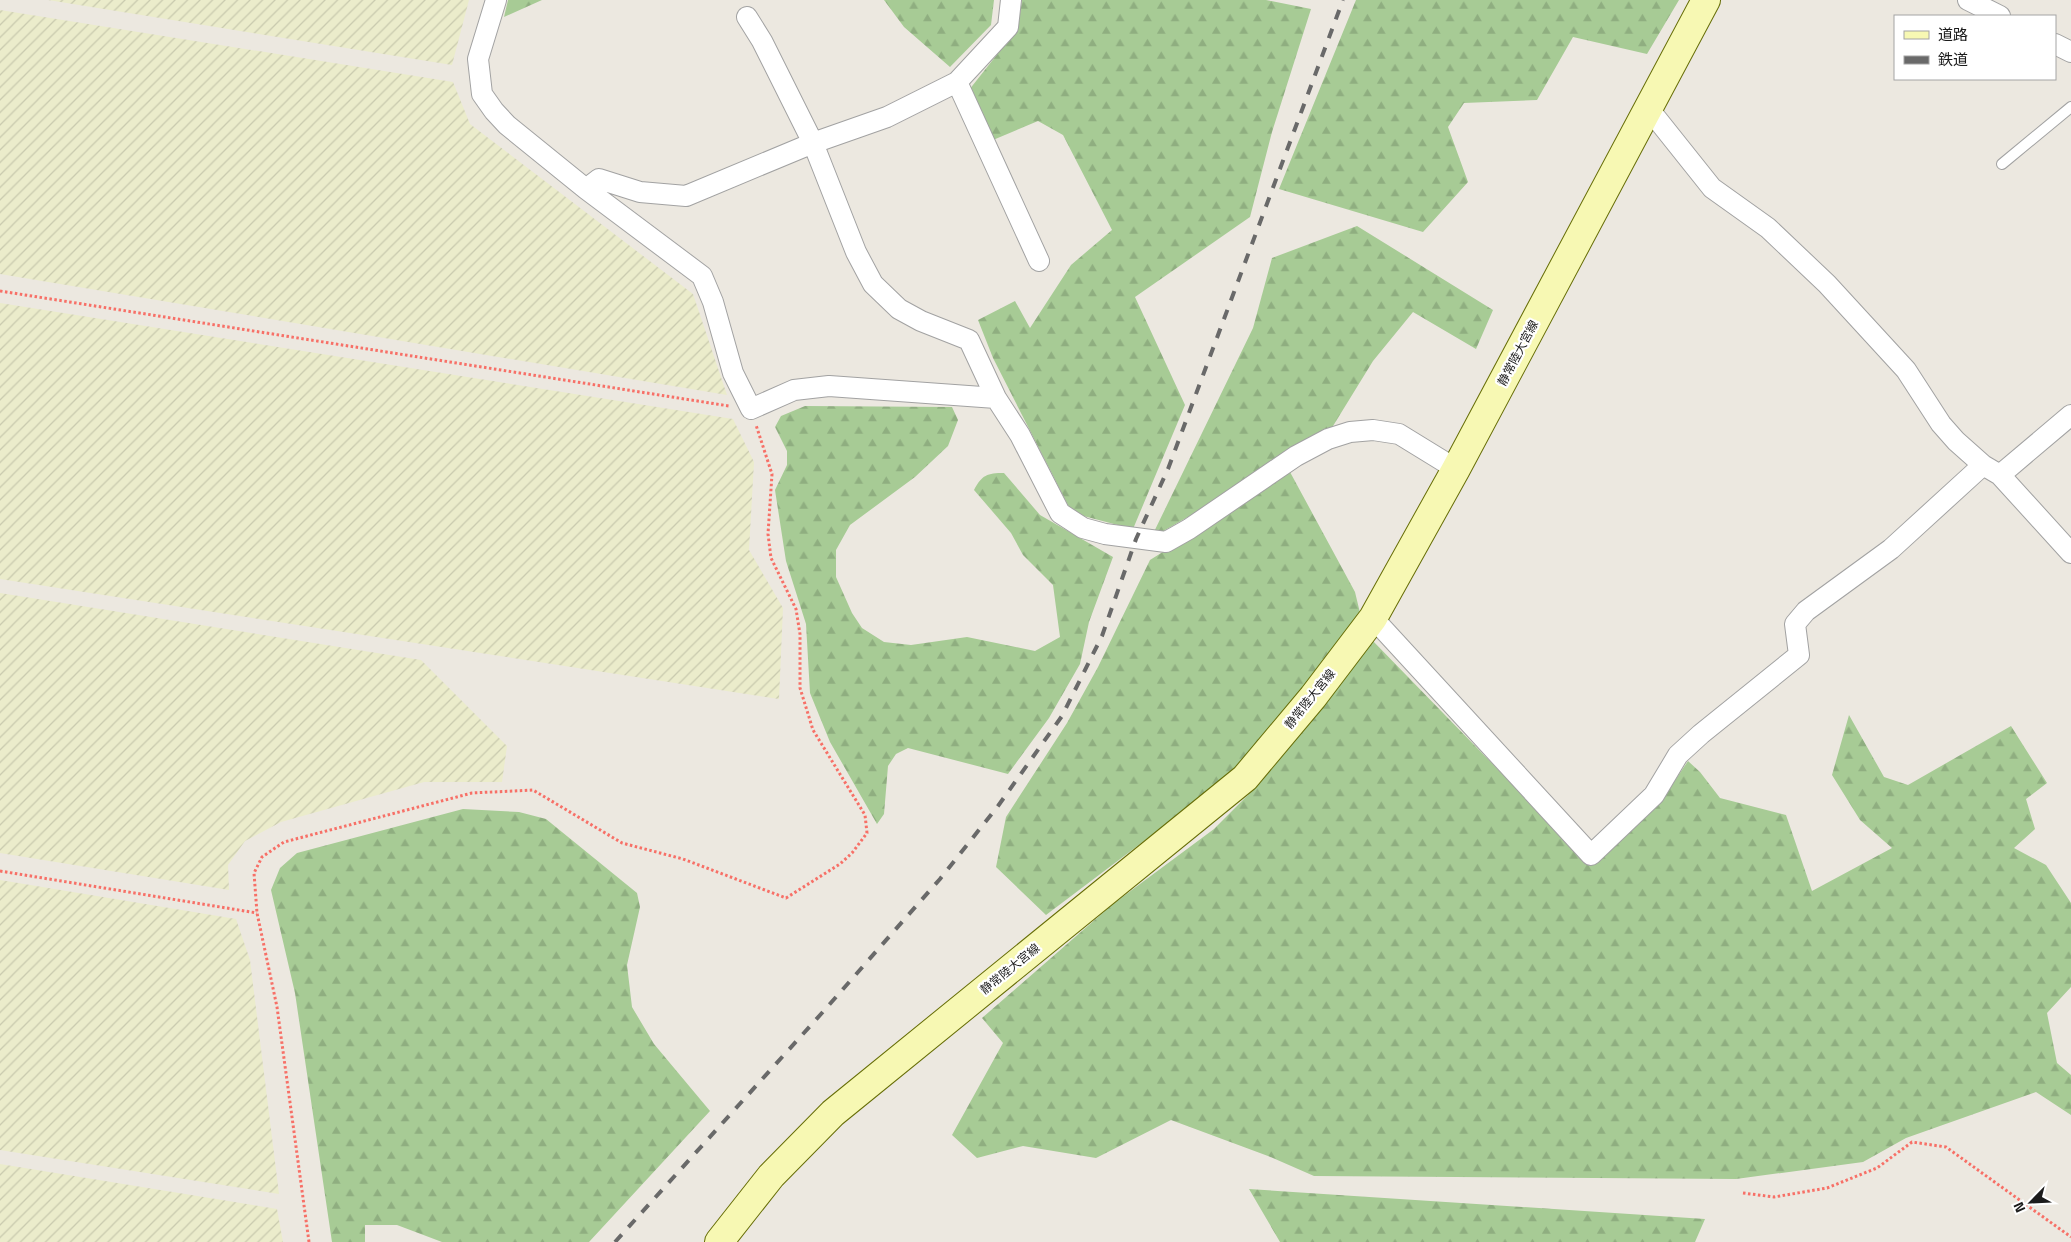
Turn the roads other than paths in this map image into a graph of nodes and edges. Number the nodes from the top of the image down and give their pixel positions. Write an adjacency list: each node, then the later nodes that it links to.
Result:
1 (496, 0): 14 (street)
2 (1011, 0): 9 (street)
3 (1706, 0): 11 (main road, 静常陸大宮線)
4 (1968, 0): 5 (street)
5 (1998, 15)
6 (747, 17): 12 (street)
7 (2056, 44): 8 (street)
8 (2071, 52)
9 (957, 82): 12 (street); 15 (street)
10 (2071, 107): 13 (lane)
11 (1649, 109): 18 (main road, 静常陸大宮線); 19 (street)
12 (813, 143): 14 (street); 16 (street)
13 (2002, 164)
14 (586, 189): 16 (street)
15 (1039, 261)
16 (996, 398): 18 (street)
17 (2071, 415): 19 (street)
18 (1456, 469): 21 (main road, 静常陸大宮線)
19 (1992, 470): 20 (street); 21 (street)
20 (2071, 553)
21 (1373, 618): 22 (main road, 静常陸大宮線)
22 (719, 1242)

